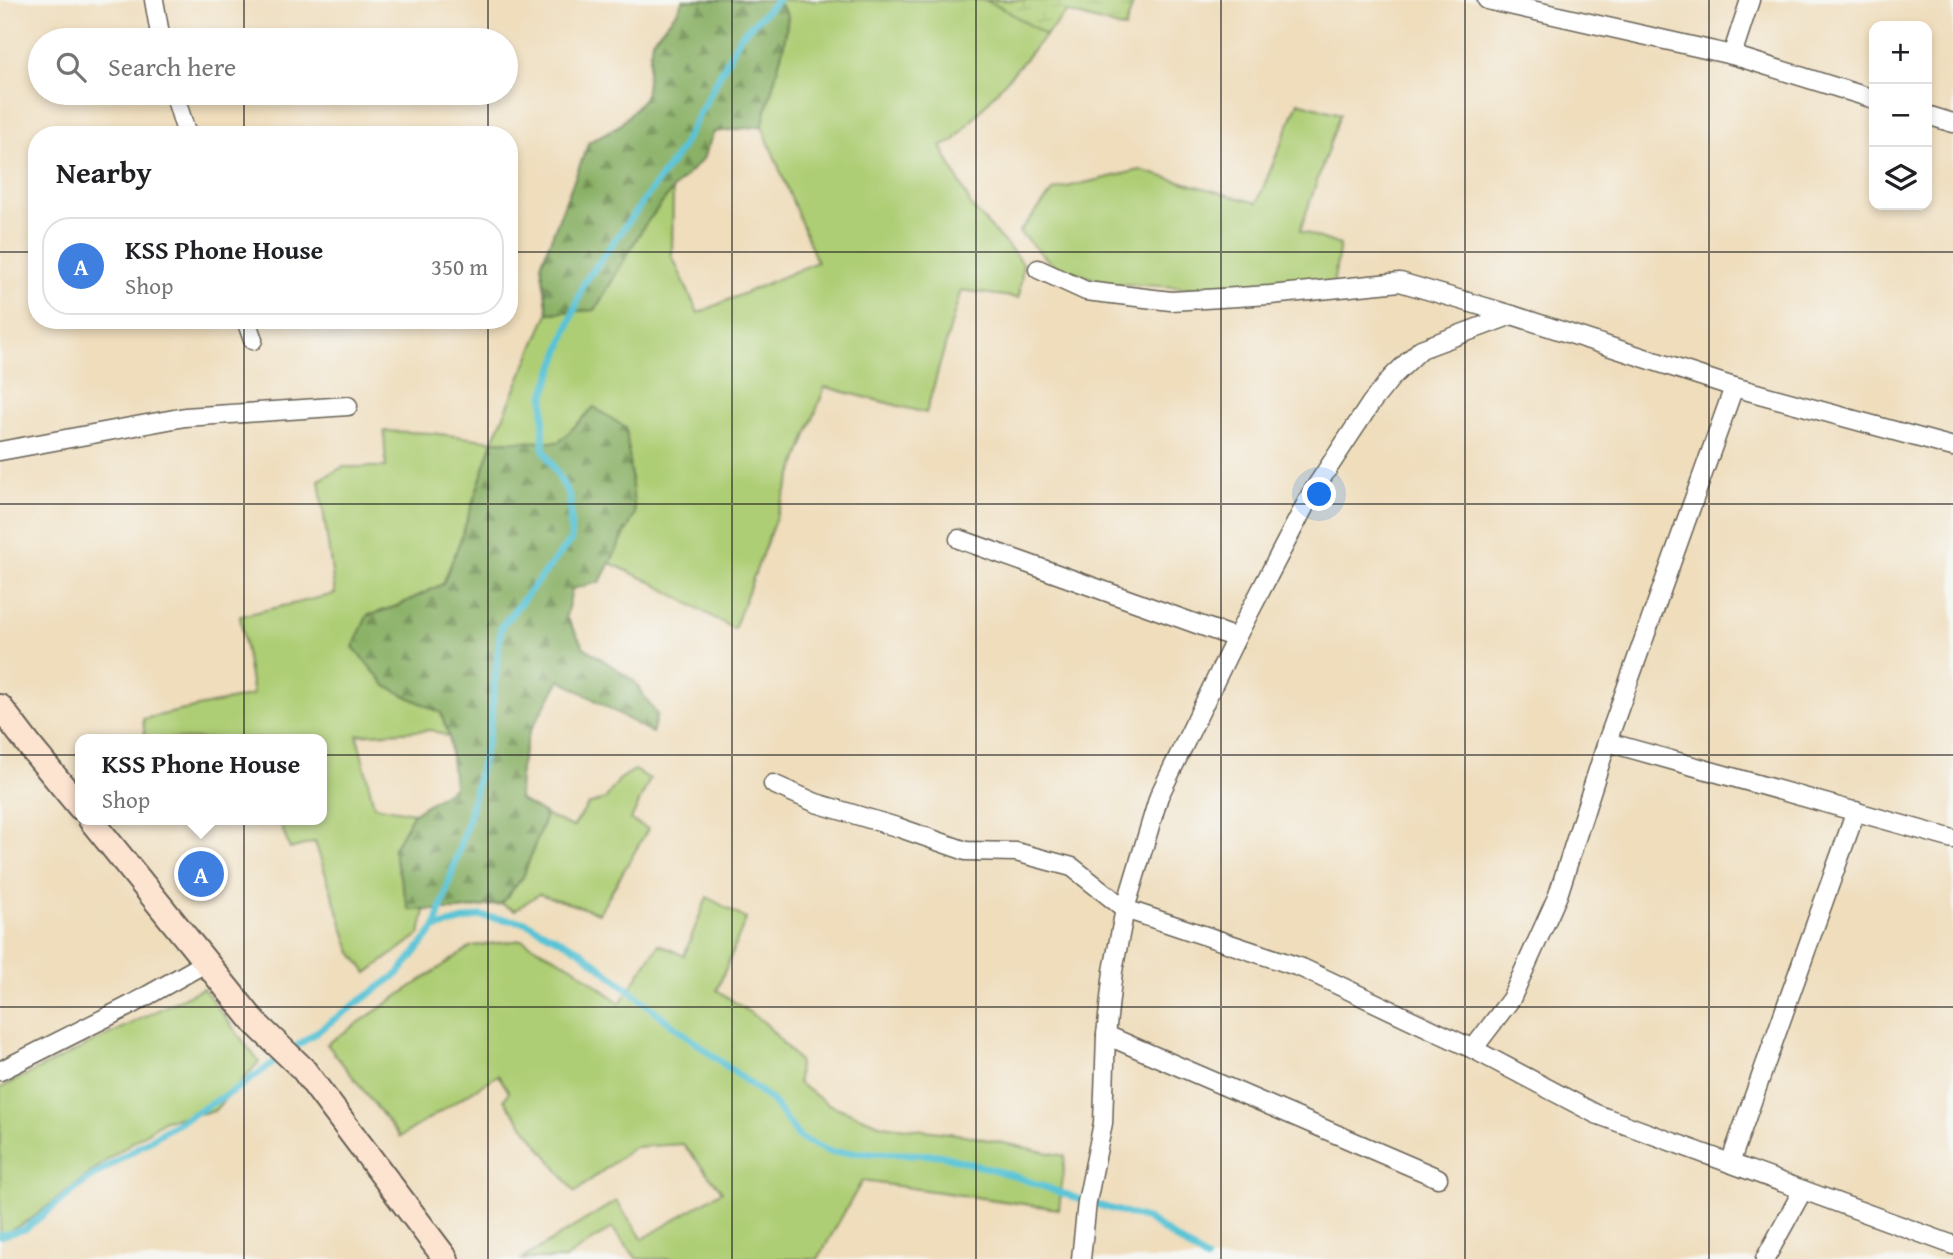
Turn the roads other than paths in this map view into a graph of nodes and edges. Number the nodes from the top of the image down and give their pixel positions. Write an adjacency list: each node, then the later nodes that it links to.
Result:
1 (154, 0): 4 (street)
2 (1487, 0): 5 (street)
3 (1751, 0): 5 (street)
4 (159, 28)
5 (1732, 55): 6 (street)
6 (1869, 97)
7 (178, 105): 10 (street)
8 (1932, 117): 9 (street)
9 (1953, 123)
10 (184, 126)
11 (1038, 269): 12 (street)
12 (1512, 315): 15 (street); 20 (street)
13 (249, 329): 14 (street)
14 (253, 340)
15 (1734, 387): 17 (street); 22 (street)
16 (348, 406): 18 (street)
17 (1953, 447)
18 (0, 451)
19 (959, 539): 20 (street)
20 (1236, 638): 28 (street)
21 (0, 707): 24 (street)
22 (1607, 742): 25 (street); 31 (street)
23 (774, 784): 28 (street)
24 (75, 801)
25 (1856, 811): 27 (street); 33 (street)
26 (95, 825): 29 (street)
27 (1953, 839)
28 (1125, 909): 30 (street); 31 (street)
29 (206, 962): 32 (street); 37 (street)
30 (1106, 1035): 34 (street); 38 (street)
31 (1473, 1049): 33 (street)
32 (0, 1071)
33 (1730, 1163): 35 (street)
34 (1438, 1178)
35 (1803, 1190): 36 (street); 39 (street)
36 (1953, 1245)
37 (446, 1259)
38 (1081, 1259)
39 (1765, 1259)

